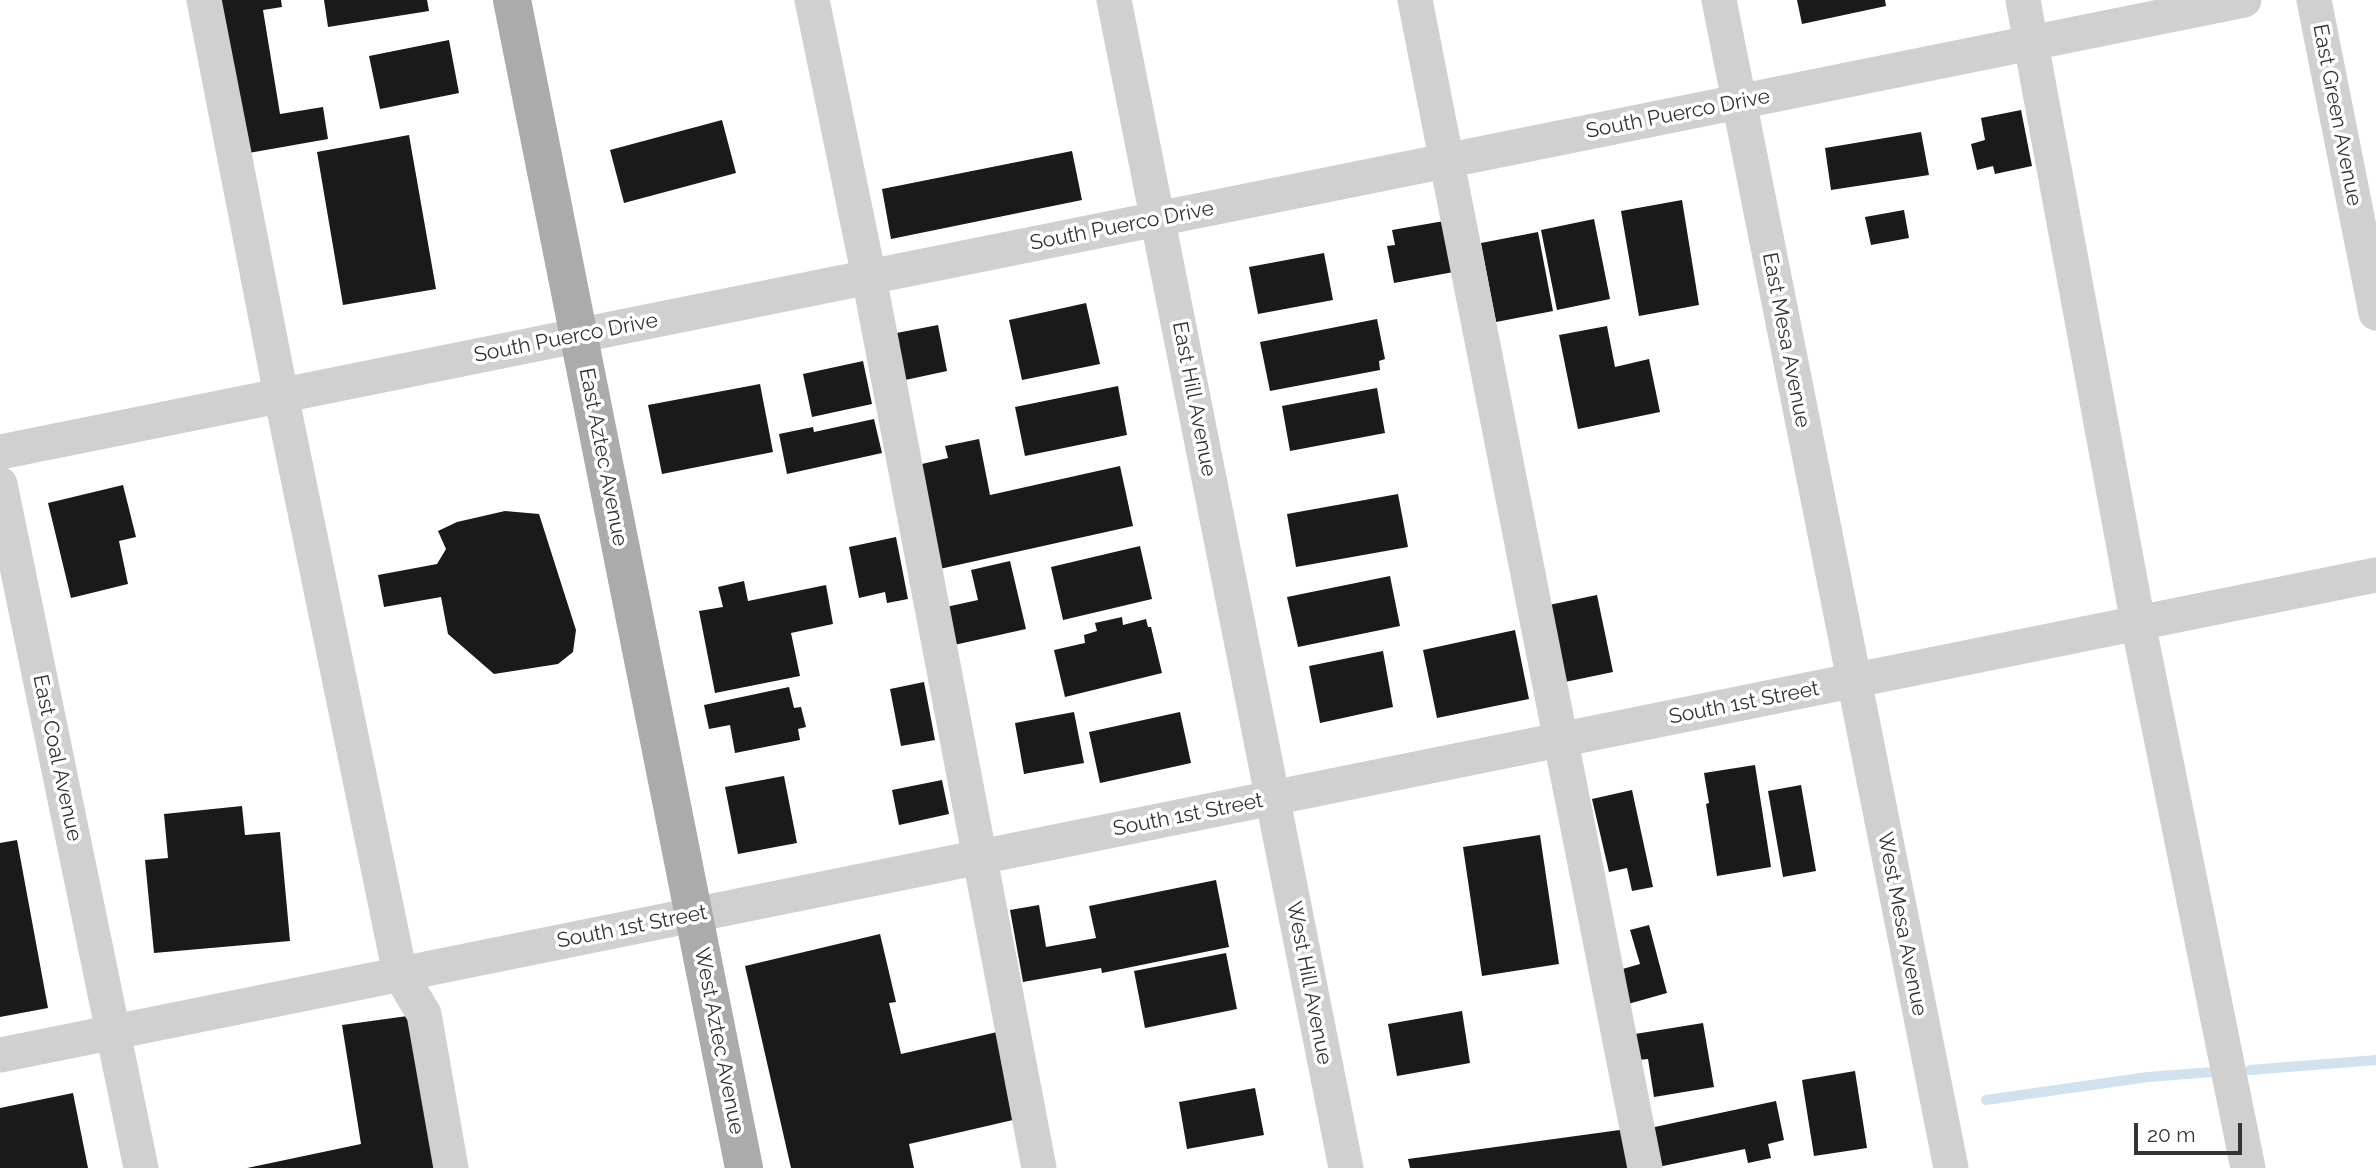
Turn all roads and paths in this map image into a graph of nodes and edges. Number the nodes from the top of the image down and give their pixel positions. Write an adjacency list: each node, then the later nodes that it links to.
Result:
1 (204, 0): 17 (street)
2 (512, 0): 16 (main road, East Aztec Avenue)
3 (813, 0): 14 (street)
4 (1114, 0): 13 (street, East Hill Avenue)
5 (1415, 0): 12 (street)
6 (1719, 0): 11 (street, East Mesa Avenue)
7 (2023, 0): 10 (street)
8 (2244, 0): 10 (street, South Puerco Drive)
9 (2314, 0): 15 (street, East Green Avenue)
10 (2032, 43): 11 (street, South Puerco Drive); 21 (street)
11 (1739, 102): 12 (street, South Puerco Drive); 22 (street, East Mesa Avenue)
12 (1448, 160): 13 (street, South Puerco Drive); 23 (street)
13 (1158, 219): 14 (street, South Puerco Drive); 24 (street, East Hill Avenue)
14 (869, 277): 16 (street, South Puerco Drive); 25 (street)
15 (2376, 313)
16 (579, 335): 17 (street, South Puerco Drive); 26 (main road, East Aztec Avenue)
17 (281, 396): 18 (street, South Puerco Drive); 27 (street)
18 (0, 452)
19 (0, 484): 28 (street, East Coal Avenue)
20 (2376, 575): 21 (street, South 1st Street)
21 (2138, 623): 22 (street, South 1st Street); 37 (street)
22 (1854, 680): 23 (street, South 1st Street); 36 (street, West Mesa Avenue)
23 (1560, 740): 24 (street, South 1st Street); 35 (street)
24 (1273, 798): 25 (street, South 1st Street); 34 (street, West Hill Avenue)
25 (978, 857): 26 (street, South 1st Street); 33 (street)
26 (694, 914): 27 (street, South 1st Street); 32 (main road, West Aztec Avenue)
27 (401, 974): 28 (street, South 1st Street); 31 (street)
28 (114, 1032): 29 (street, South 1st Street); 30 (street, East Coal Avenue)
29 (0, 1055)
30 (141, 1168)
31 (451, 1168)
32 (744, 1168)
33 (1039, 1168)
34 (1346, 1168)
35 (1645, 1168)
36 (1951, 1168)
37 (2248, 1168)

